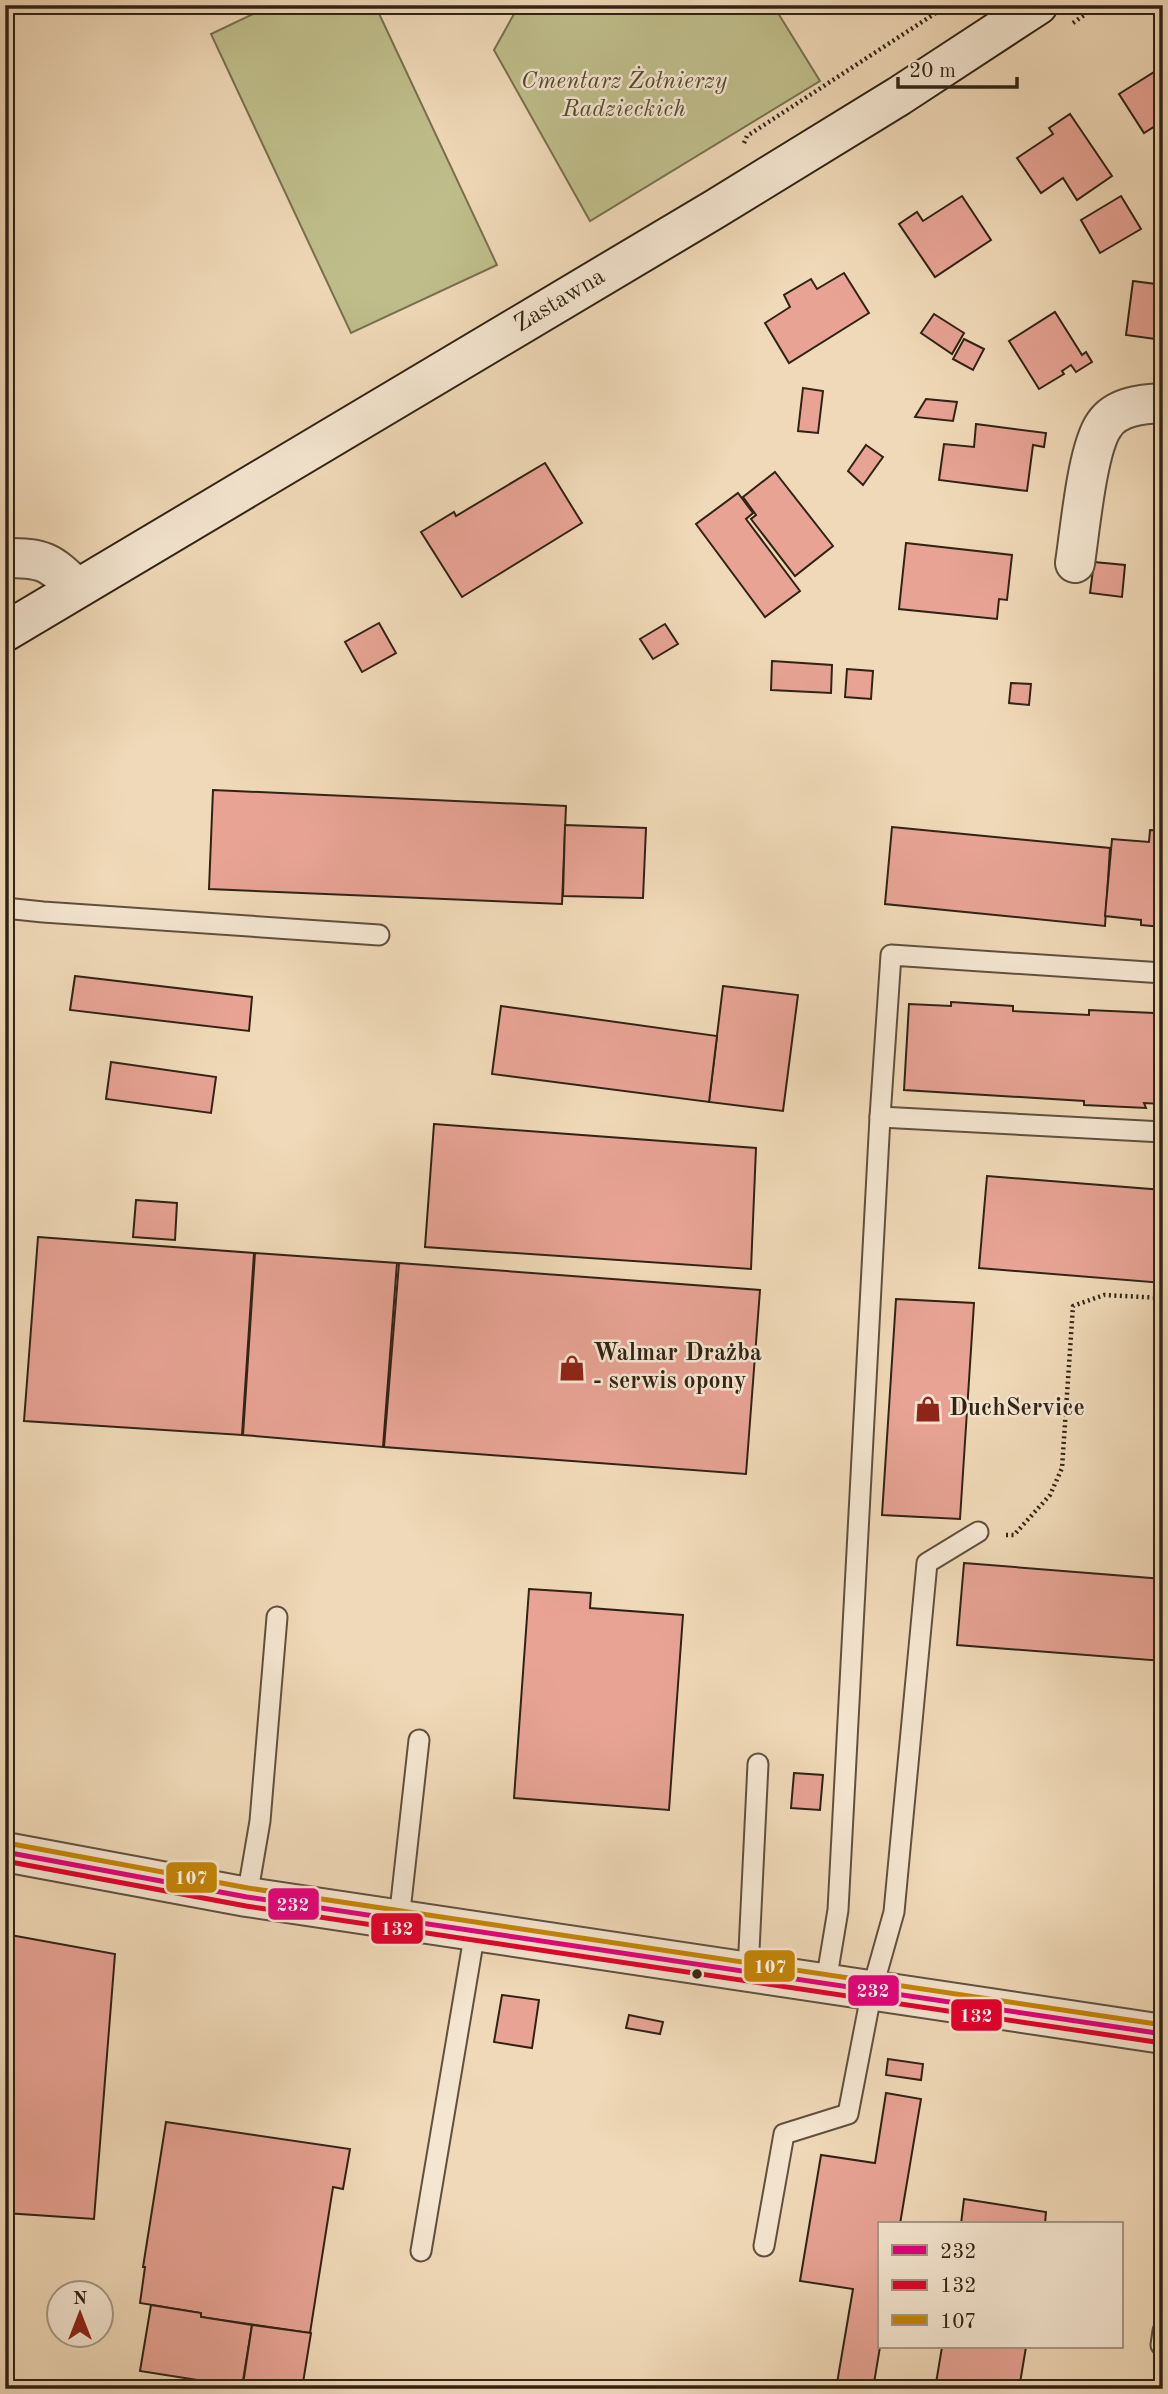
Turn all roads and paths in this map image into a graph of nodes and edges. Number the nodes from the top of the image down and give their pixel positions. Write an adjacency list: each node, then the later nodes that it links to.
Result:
1 (1038, 5): 5 (street, Zastawna)
2 (1163, 403): 4 (street)
3 (5, 558): 5 (street)
4 (1075, 563)
5 (77, 588): 6 (street, Zastawna)
6 (5, 632)
7 (5, 908): 8 (lane)
8 (379, 935)
9 (1163, 973): 10 (lane)
10 (880, 1117): 11 (lane); 22 (lane)
11 (1163, 1132)
12 (1163, 1298): 13 (path)
13 (978, 1532): 23 (lane)
14 (278, 1617): 18 (lane)
15 (419, 1740): 19 (lane)
16 (758, 1764): 21 (lane)
17 (5, 1852): 18 (street)
18 (247, 1897): 19 (street)
19 (399, 1920): 20 (street)
20 (475, 1931): 21 (street); 26 (lane)
21 (748, 1971): 22 (street)
22 (826, 1982): 23 (street)
23 (872, 1990): 24 (street); 25 (lane)
24 (1163, 2034)
25 (764, 2246)
26 (421, 2250)

